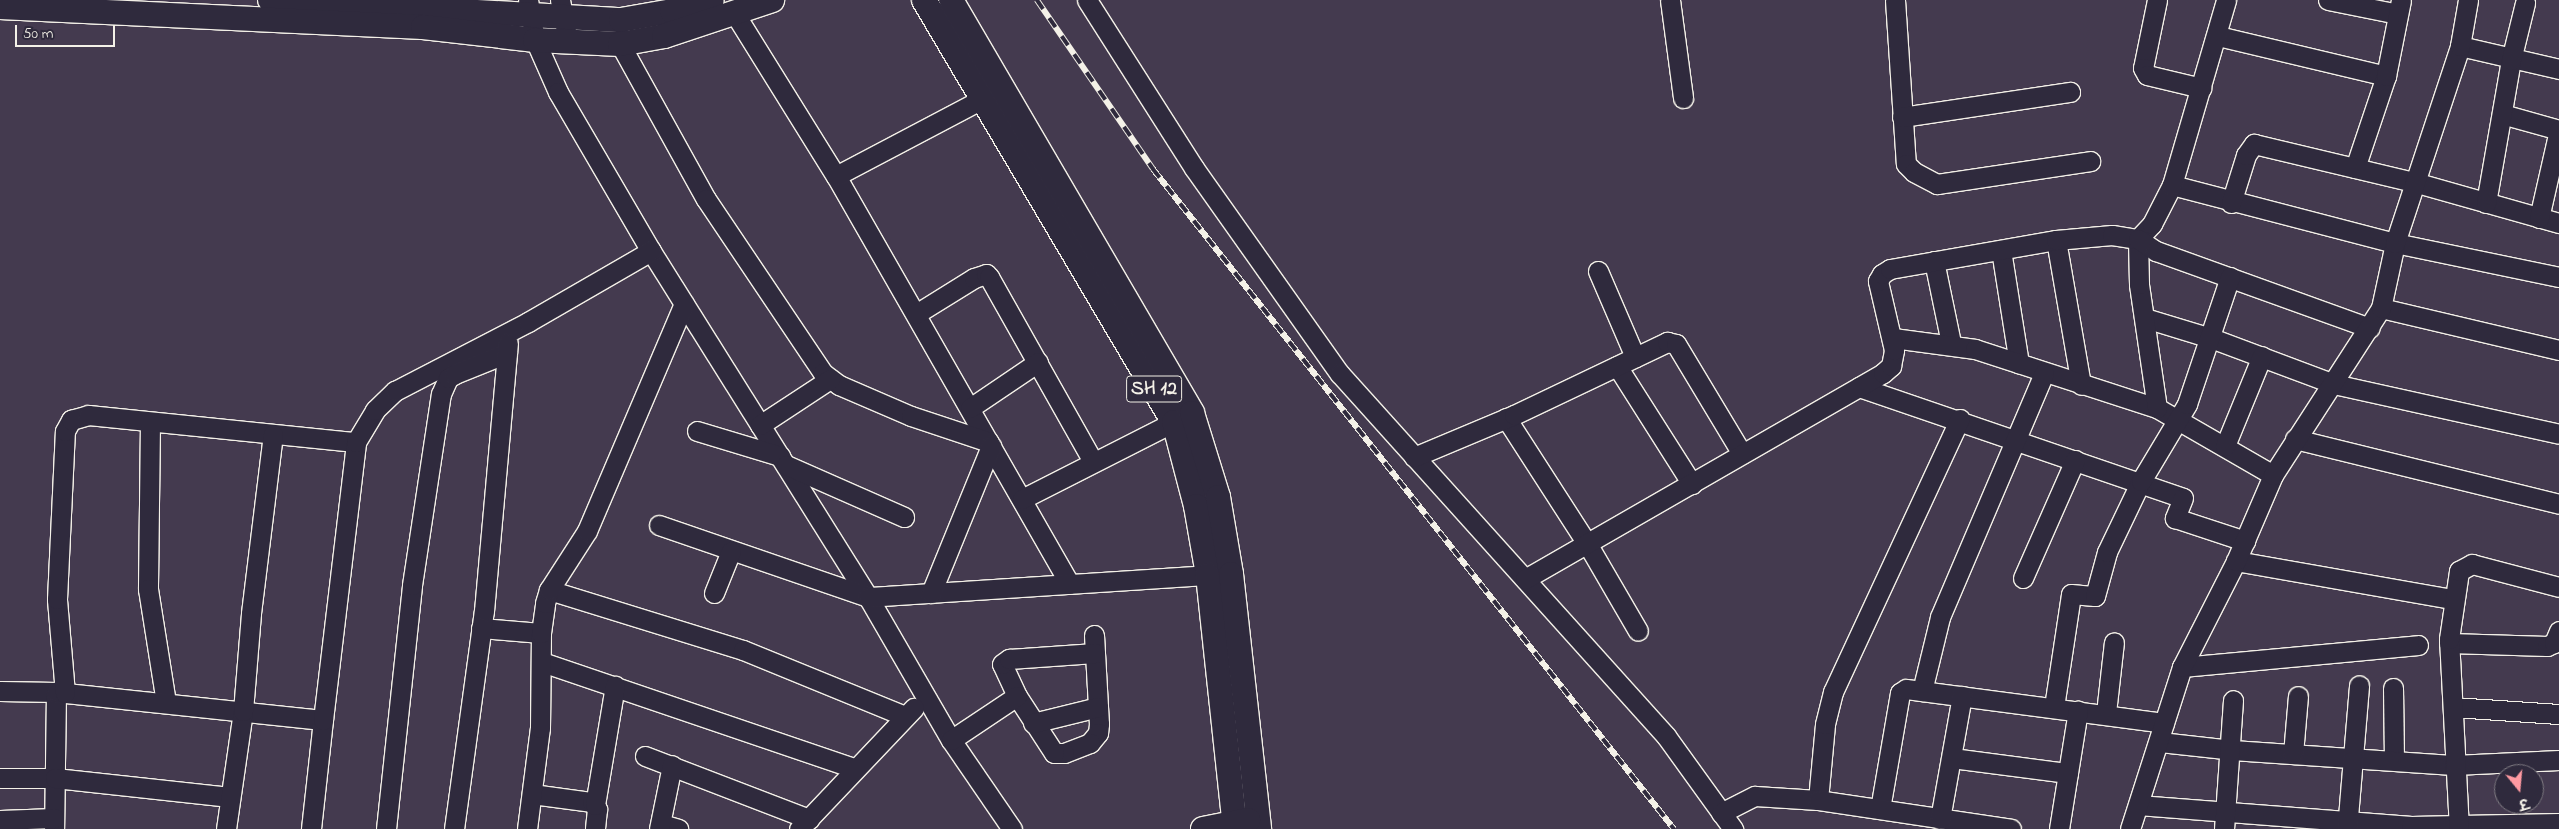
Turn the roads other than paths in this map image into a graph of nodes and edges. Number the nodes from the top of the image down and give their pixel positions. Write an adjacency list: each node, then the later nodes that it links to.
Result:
1 (270, 0): 14 (main road)
2 (712, 0): 17 (main road)
3 (772, 0): 18 (main road)
4 (924, 0): 30 (main road, SH 12)
5 (951, 0): 176 (main road, SH 12)
6 (1087, 0): 91 (street)
7 (1670, 0): 29 (street)
8 (1895, 0): 32 (street)
9 (2157, 0): 27 (street)
10 (2226, 0): 19 (street)
11 (2328, 0): 16 (street)
12 (2468, 0): 23 (street)
13 (2525, 3): 24 (street)
14 (529, 6): 17 (main road); 20 (street)
15 (0, 7): 20 (main road)
16 (2399, 7): 26 (street)
17 (562, 8): 21 (street)
18 (734, 14): 22 (main road); 37 (street)
19 (2218, 36): 26 (street); 27 (street)
20 (535, 40): 21 (main road); 48 (street)
21 (568, 41): 22 (main road)
22 (620, 44): 70 (street)
23 (2460, 46): 24 (street); 38 (street)
24 (2511, 60): 25 (street); 31 (street)
25 (2559, 69)
26 (2386, 76): 35 (street)
27 (2201, 88): 39 (street)
28 (2070, 92): 32 (street)
29 (1683, 98)
30 (982, 99): 37 (street); 80 (main road, SH 12)
31 (2502, 114): 33 (street); 41 (street)
32 (1902, 117): 34 (street)
33 (2559, 130): 36 (street)
34 (2090, 161)
35 (2355, 168): 38 (street); 40 (street)
36 (2555, 173): 42 (street)
37 (836, 176): 55 (street)
38 (2414, 182): 41 (street); 46 (street)
39 (2172, 184): 40 (street); 44 (street)
40 (2231, 202): 46 (street)
41 (2486, 203): 42 (street)
42 (2539, 218): 43 (street)
43 (2559, 223)
44 (2138, 239): 45 (street); 51 (street); 56 (street)
45 (2056, 240): 47 (street); 72 (street)
46 (2395, 243): 52 (street); 54 (street)
47 (2002, 250): 49 (street); 67 (street)
48 (651, 251): 53 (street); 58 (street)
49 (1934, 261): 59 (street); 61 (street)
50 (1598, 271): 65 (street)
51 (2230, 277): 57 (street); 60 (street)
52 (2559, 277)
53 (684, 304): 81 (street); 111 (street)
54 (2381, 308): 57 (street); 62 (street)
55 (916, 314): 66 (street); 74 (street)
56 (2145, 318): 60 (street); 75 (street)
57 (2370, 328): 71 (street)
58 (509, 332): 63 (street); 87 (street)
59 (1893, 338): 61 (street); 73 (street)
60 (2211, 338): 64 (street); 76 (street)
61 (1951, 343): 67 (street)
62 (2559, 350)
63 (507, 352): 116 (street); 183 (street)
64 (2262, 356): 71 (street); 89 (street)
65 (1635, 357): 68 (street); 90 (street)
66 (1038, 362): 74 (street); 93 (street)
67 (2019, 364): 69 (street)
68 (1617, 366): 77 (street); 97 (street)
69 (2044, 374): 72 (street); 85 (street)
70 (830, 379): 81 (street); 88 (street)
71 (2334, 384): 84 (street); 86 (street)
72 (2081, 385): 75 (street)
73 (1859, 387): 78 (street); 90 (street)
74 (970, 408): 88 (street)
75 (2157, 408): 76 (street)
76 (2177, 417): 89 (street); 96 (street)
77 (1506, 418): 91 (street); 103 (street)
78 (1960, 419): 85 (street); 165 (street)
79 (150, 422): 83 (street); 130 (street); 136 (street)
80 (1174, 422): 93 (street); 106 (main road, SH 12)
81 (760, 425): 92 (street)
82 (697, 431): 92 (street)
83 (274, 434): 87 (street); 140 (street)
84 (2559, 434)
85 (2016, 439): 94 (street); 129 (street)
86 (2296, 439): 95 (street); 99 (street)
87 (356, 442): 145 (street)
88 (990, 444): 98 (street); 113 (street)
89 (2225, 446): 95 (street)
90 (1742, 454): 97 (street)
91 (1414, 456): 108 (street)
92 (782, 460): 100 (street); 114 (street)
93 (1092, 460): 98 (street)
94 (2075, 460): 96 (street); 107 (street)
95 (2273, 475): 102 (street)
96 (2140, 481): 102 (street); 137 (street)
97 (1692, 484): 103 (street)
98 (1022, 499): 109 (street)
99 (2559, 504)
100 (904, 517)
101 (659, 525): 104 (street)
102 (2245, 541): 105 (street)
103 (1588, 545): 108 (street); 117 (street)
104 (730, 551): 112 (street); 114 (street)
105 (2236, 561): 115 (street); 124 (street)
106 (1208, 576): 109 (street); 177 (main road, SH 12)
107 (2023, 578)
108 (1525, 579): 169 (street)
109 (1070, 584): 113 (street)
110 (2559, 587): 115 (street)
111 (550, 590): 119 (street); 144 (street)
112 (714, 593)
113 (930, 593): 114 (street)
114 (868, 597): 134 (street)
115 (2452, 599): 121 (street)
116 (481, 628): 119 (street); 184 (street)
117 (1638, 630)
118 (2559, 631): 121 (street)
119 (541, 633): 123 (street)
120 (2114, 642): 142 (street)
121 (2449, 643): 138 (street)
122 (2418, 645): 124 (street)
123 (542, 662): 125 (street); 163 (street)
124 (2182, 667): 147 (street)
125 (615, 686): 159 (street); 166 (street)
126 (2359, 686): 154 (street)
127 (2393, 688): 155 (street)
128 (0, 691): 130 (street)
129 (1922, 691): 132 (street); 168 (street)
130 (61, 692): 136 (street); 162 (street)
131 (1017, 696): 139 (street); 146 (street); 148 (street)
132 (1962, 696): 137 (street); 153 (street)
133 (2298, 696): 151 (street)
134 (926, 698): 144 (street); 148 (street)
135 (2233, 700): 150 (street)
136 (166, 703): 140 (street)
137 (2054, 706): 141 (street)
138 (2453, 706): 143 (street); 158 (street)
139 (1098, 707): 146 (street); 146 (street)
140 (243, 711): 145 (street); 164 (street)
141 (2078, 712): 142 (street); 160 (street)
142 (2106, 713): 147 (street)
143 (2559, 714)
144 (905, 716): 159 (street)
145 (323, 720): 182 (street)
146 (1033, 723)
147 (2164, 723): 149 (street)
148 (951, 740): 187 (street)
149 (2160, 742): 150 (street); 167 (street)
150 (2232, 750): 151 (street); 172 (street)
151 (2293, 754): 154 (street)
152 (645, 756): 157 (street)
153 (1952, 758): 160 (street); 170 (street)
154 (2354, 758): 155 (street); 178 (street)
155 (2394, 760): 158 (street)
156 (2559, 760): 158 (street)
157 (672, 765): 175 (street); 179 (street)
158 (2454, 765): 180 (street)
159 (854, 768): 175 (street)
160 (2068, 773): 191 (street)
161 (0, 778): 162 (street)
162 (55, 778): 164 (street); 174 (street)
163 (532, 794): 166 (street); 185 (street)
164 (230, 797): 181 (street)
165 (1818, 800): 168 (street); 169 (street)
166 (596, 805): 186 (street)
167 (2138, 805): 172 (street); 192 (street)
168 (1880, 809): 170 (street)
169 (1721, 813): 189 (street)
170 (1940, 819): 190 (street)
171 (0, 820): 174 (street)
172 (2225, 820): 178 (street)
173 (2559, 823): 180 (street)
174 (54, 824)
175 (804, 824)
176 (1258, 824): 177 (main road)
177 (1234, 826): 188 (main road)
178 (2348, 826): 180 (street)
179 (666, 827)
180 (2459, 828)
181 (226, 829)
182 (311, 829)
183 (386, 829)
184 (454, 829)
185 (526, 829)
186 (595, 829)
187 (1012, 829)
188 (1204, 829)
189 (1733, 829)
190 (2012, 829)
191 (2059, 829)
192 (2130, 829)

